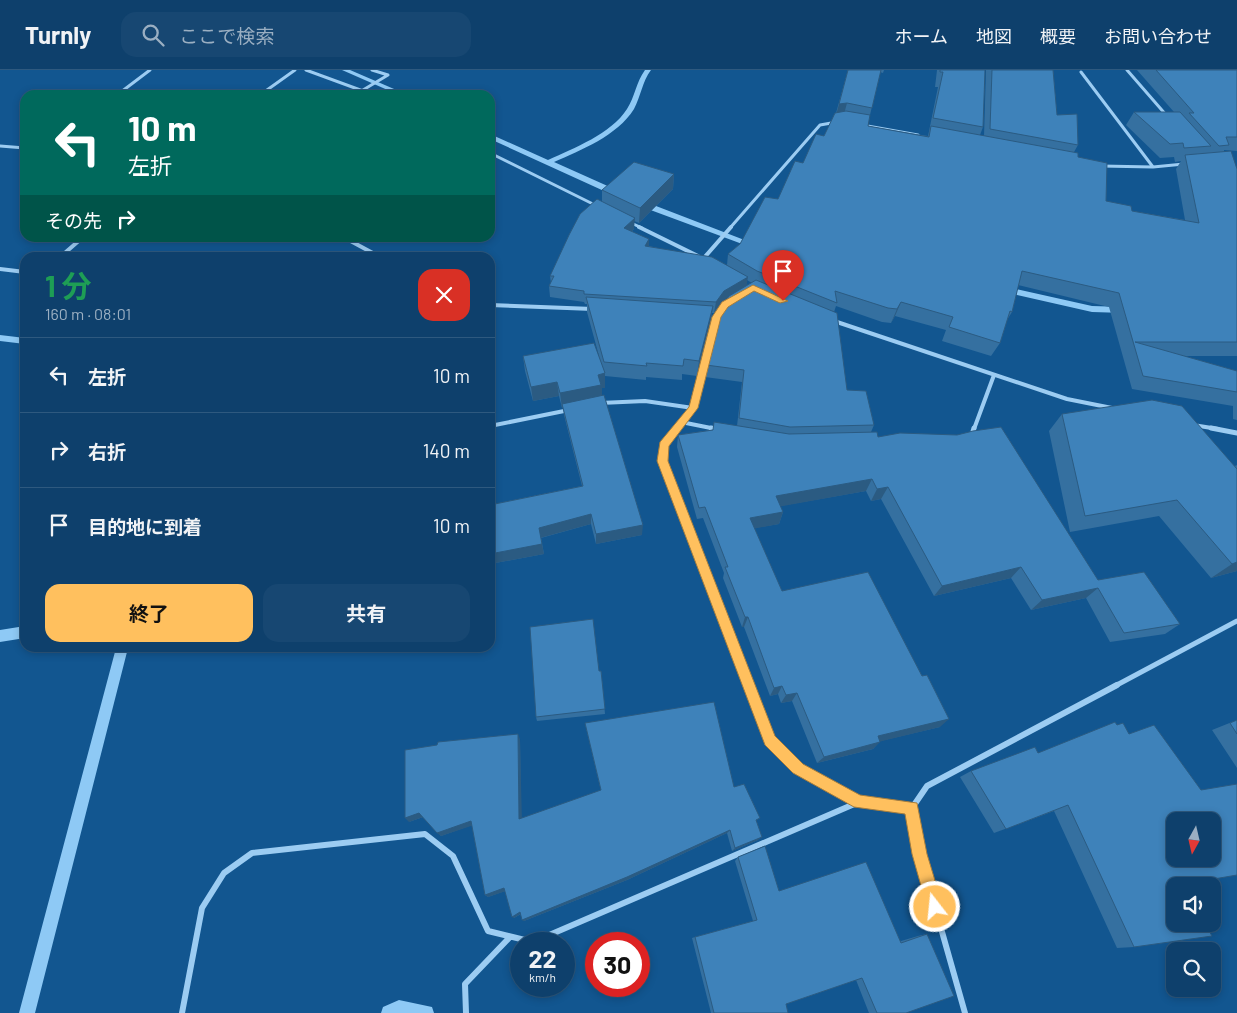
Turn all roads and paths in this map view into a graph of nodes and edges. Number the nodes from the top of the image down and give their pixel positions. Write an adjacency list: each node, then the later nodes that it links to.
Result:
1 (150, 70): 7 (street)
2 (295, 70): 8 (street)
3 (306, 70): 9 (street)
4 (372, 70): 9 (street)
5 (1127, 70): 10 (street)
6 (1081, 72): 19 (street)
7 (124, 90)
8 (267, 90)
9 (363, 90)
10 (1170, 119)
11 (843, 121): 26 (street)
12 (853, 123): 13 (street)
13 (921, 135)
14 (0, 146): 15 (street)
15 (20, 148)
16 (495, 154): 20 (street)
17 (1189, 163): 19 (street)
18 (1099, 166): 19 (street)
19 (1153, 167)
20 (606, 210)
21 (623, 219): 26 (street)
22 (77, 242): 24 (street)
23 (352, 242): 25 (street)
24 (65, 252)
25 (371, 252)
26 (703, 259): 27 (street)
27 (712, 264)
28 (0, 270): 29 (street)
29 (20, 272)
30 (495, 305): 31 (street)
31 (603, 309)
32 (721, 311): 34 (street)
33 (707, 316): 34 (street)
34 (716, 317): 39 (street)
35 (831, 320): 36 (street)
36 (994, 375): 40 (street); 46 (street)
37 (594, 405): 39 (street)
38 (575, 408): 43 (street)
39 (694, 408): 41 (street)
40 (1114, 408)
41 (681, 422): 44 (street); 48 (street)
42 (1190, 424): 45 (street)
43 (495, 425)
44 (726, 432)
45 (1237, 434)
46 (964, 438)
47 (1237, 621): 49 (street)
48 (859, 802): 49 (street); 50 (street)
49 (912, 808): 54 (street)
50 (556, 932)
51 (510, 937): 52 (street); 53 (street)
52 (182, 1013)
53 (466, 1013)
54 (966, 1013)

